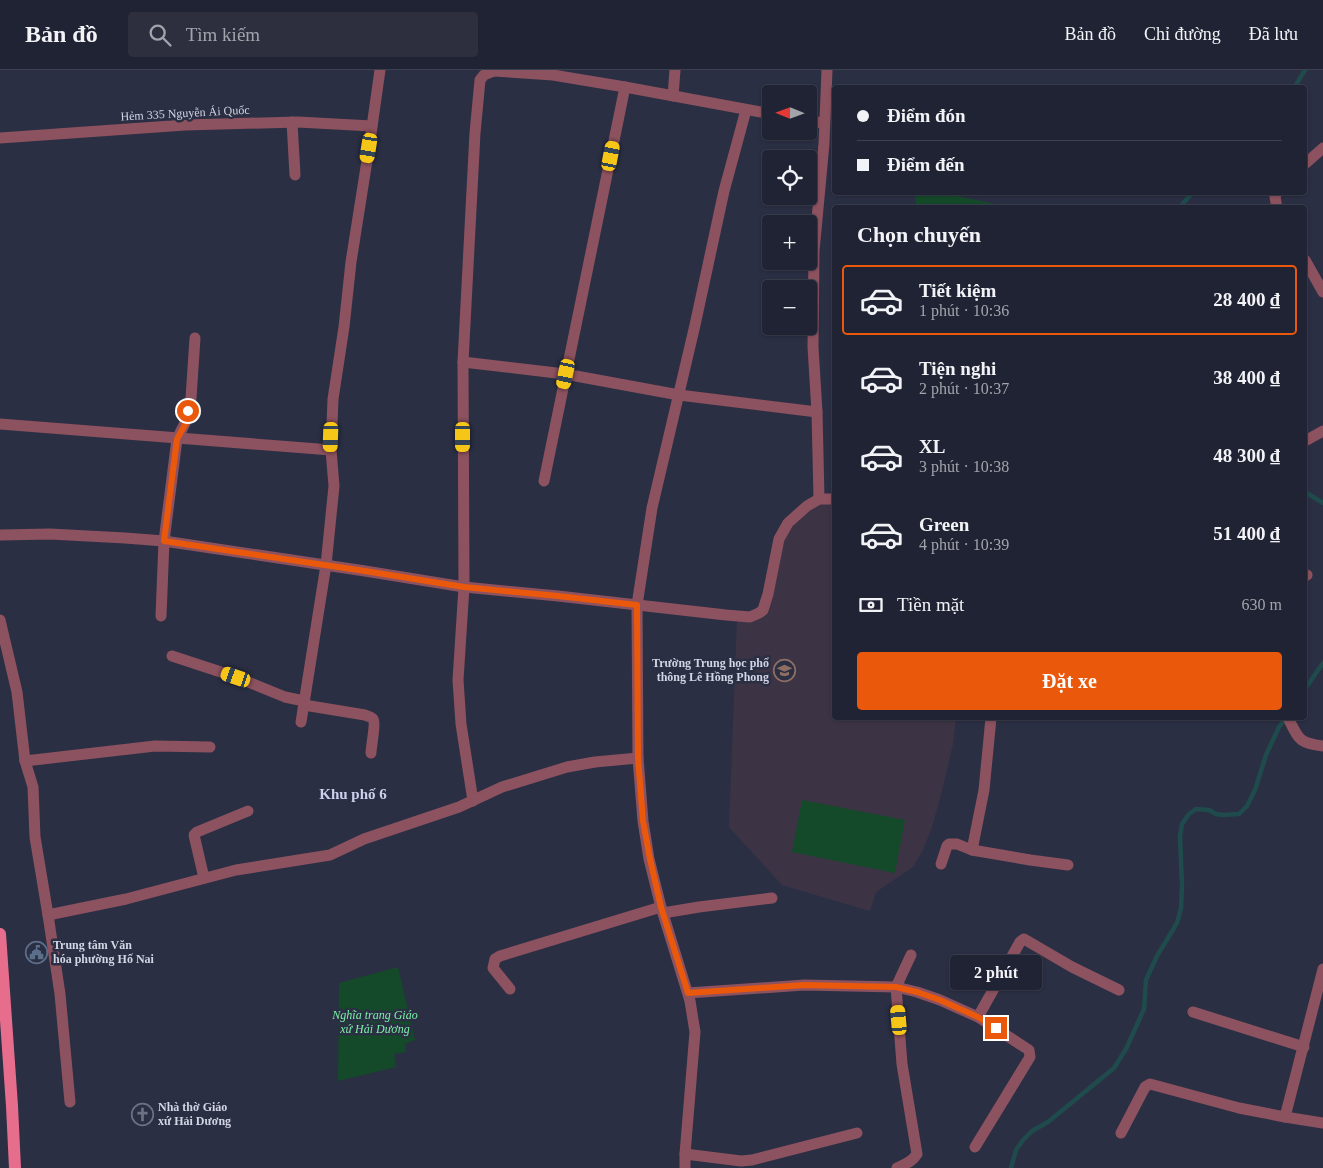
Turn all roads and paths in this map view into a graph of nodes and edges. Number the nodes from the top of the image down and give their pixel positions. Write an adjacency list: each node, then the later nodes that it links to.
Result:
1 (380, 70): 12 (street)
2 (675, 70): 6 (street)
3 (827, 70): 11 (street)
4 (553, 72): 5 (street); 20 (street)
5 (625, 87): 6 (street); 21 (street)
6 (673, 96): 7 (street)
7 (746, 110): 8 (street); 22 (street)
8 (762, 113)
9 (292, 122): 12 (street, Hẻm 335 Nguyễn Ái Quốc); 13 (street, Hẻm 335 Nguyễn Ái Quốc); 16 (street)
10 (818, 122): 11 (street)
11 (824, 123): 23 (street)
12 (372, 126): 28 (street)
13 (0, 138)
14 (1323, 148): 15 (street)
15 (1307, 162)
16 (295, 175)
17 (1307, 264): 18 (street)
18 (1323, 292)
19 (195, 338): 26 (street)
20 (462, 362): 21 (street); 35 (street)
21 (566, 374): 22 (street); 29 (street)
22 (679, 395): 23 (street); 36 (street)
23 (817, 412): 30 (street)
24 (0, 424): 26 (street)
25 (1323, 431): 27 (street)
26 (177, 439): 28 (street); 33 (street)
27 (1307, 441)
28 (330, 450): 34 (street)
29 (544, 481)
30 (819, 498): 31 (street); 36 (street)
31 (832, 499)
32 (0, 535): 33 (street)
33 (164, 541): 34 (street); 37 (street)
34 (326, 565): 35 (street); 40 (street)
35 (464, 587): 36 (street); 49 (street)
36 (637, 605): 47 (street)
37 (161, 616)
38 (0, 620): 48 (street)
39 (172, 656): 40 (street)
40 (304, 703): 43 (street); 46 (street)
41 (990, 720): 51 (street)
42 (1289, 720): 44 (street)
43 (301, 722)
44 (1323, 746)
45 (210, 747): 48 (street)
46 (370, 753)
47 (638, 758): 49 (street); 56 (street)
48 (26, 761): 57 (street)
49 (473, 801): 54 (street)
50 (248, 811): 54 (street)
51 (972, 850): 52 (street); 53 (street)
52 (942, 864)
53 (1068, 865)
54 (204, 878): 57 (street)
55 (772, 898): 56 (street)
56 (662, 910): 63 (street); 65 (street)
57 (48, 915): 69 (street)
58 (0, 934): 60 (main road)
59 (911, 955): 62 (street)
60 (1, 966): 76 (main road)
61 (1323, 969): 68 (street)
62 (896, 987): 65 (street); 67 (street); 78 (street)
63 (510, 989)
64 (1119, 990): 67 (street)
65 (688, 993): 75 (street)
66 (1193, 1012): 68 (street)
67 (978, 1017): 74 (street)
68 (1304, 1046): 70 (street)
69 (70, 1102)
70 (1285, 1117): 71 (street); 72 (street)
71 (1323, 1123)
72 (1121, 1133)
73 (857, 1134): 75 (street)
74 (975, 1148)
75 (685, 1154): 77 (street)
76 (15, 1168)
77 (685, 1168)
78 (897, 1168)

